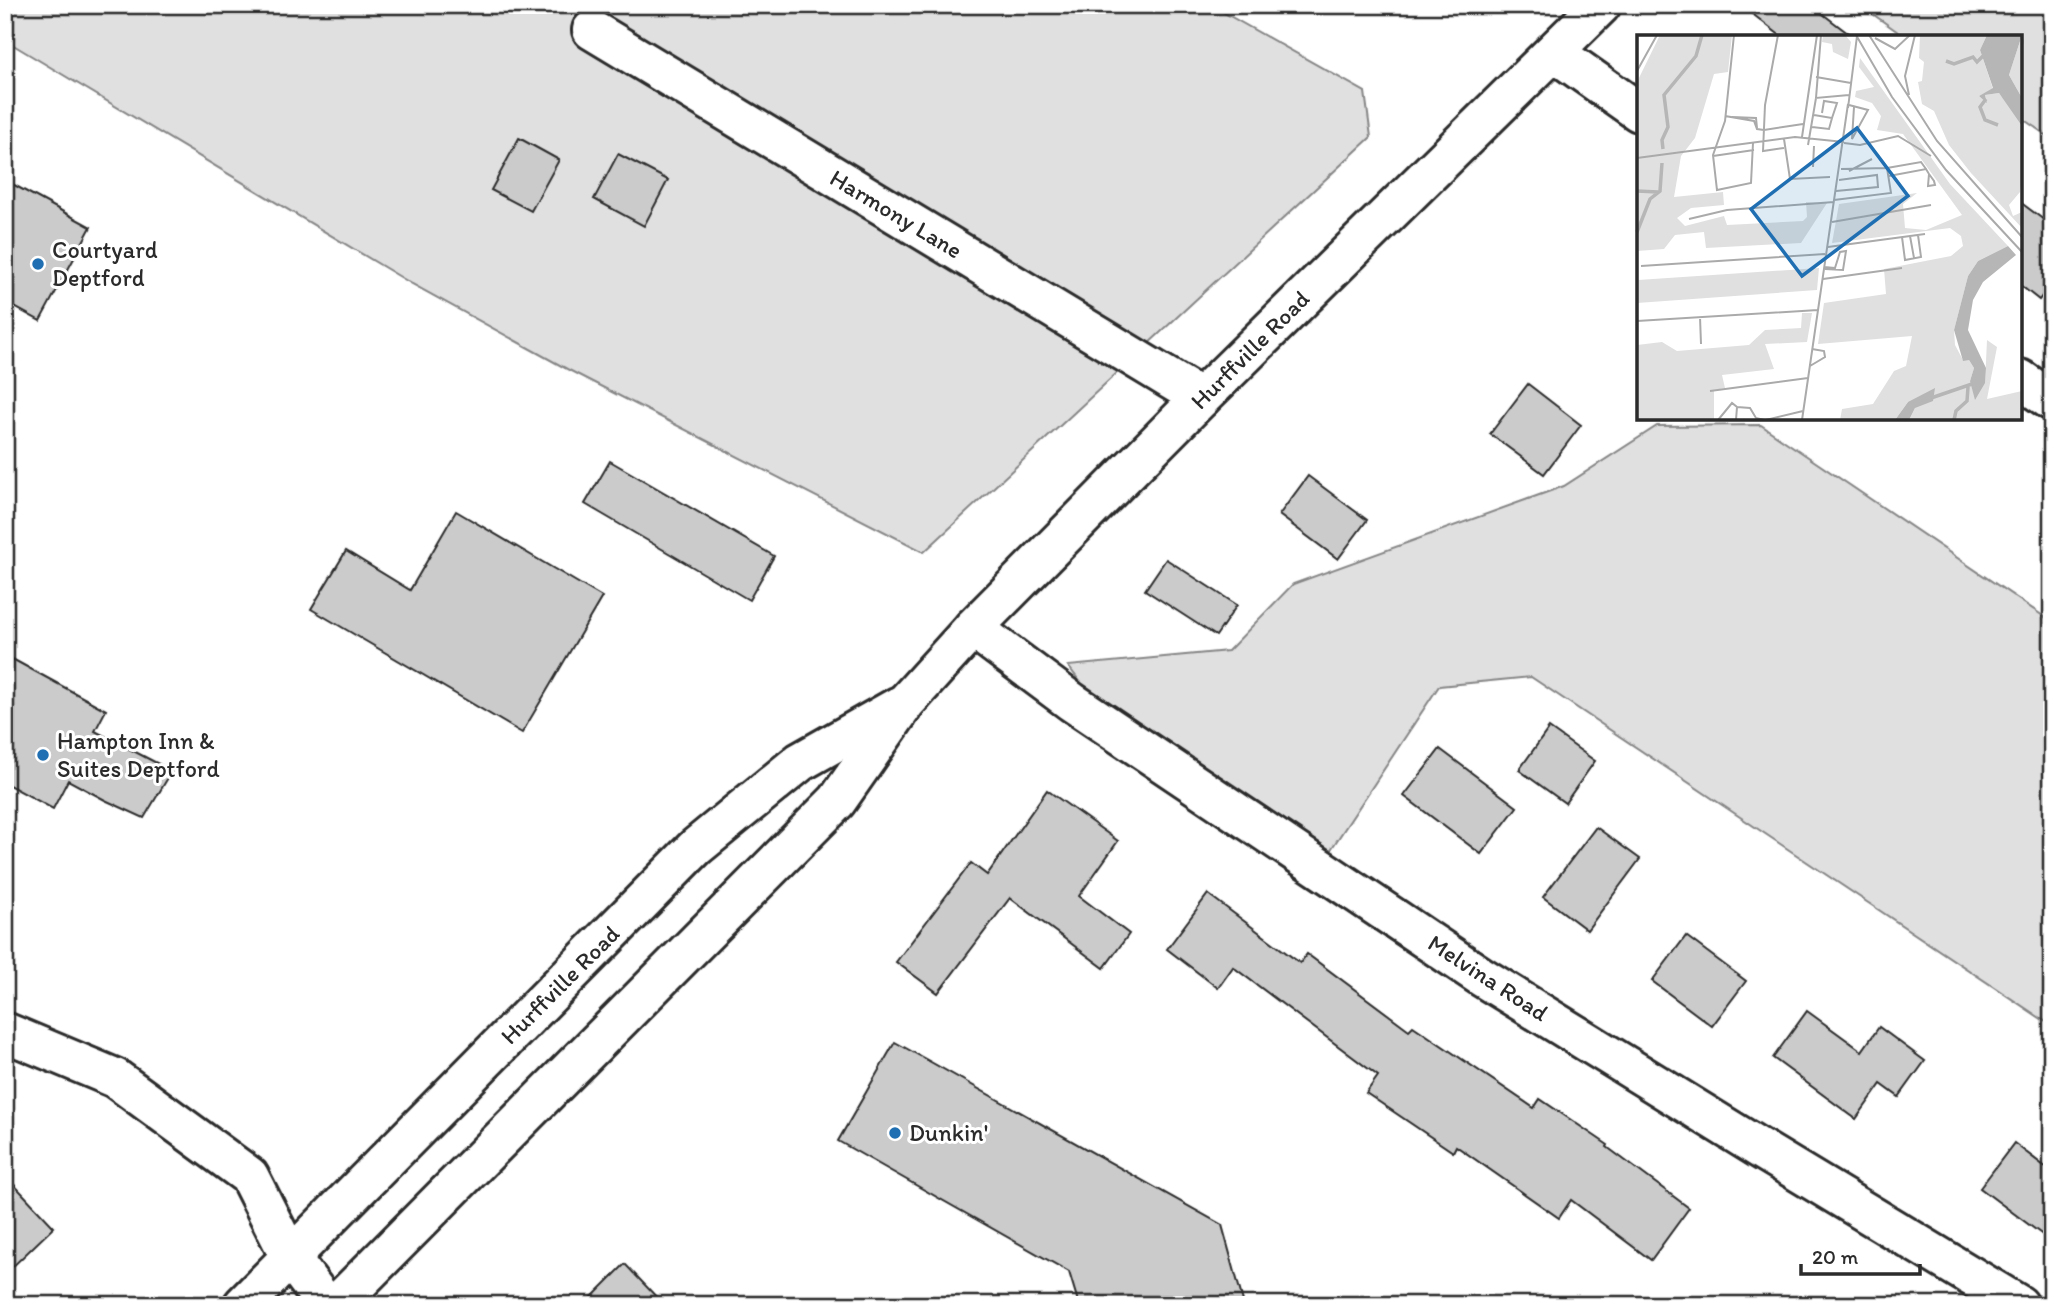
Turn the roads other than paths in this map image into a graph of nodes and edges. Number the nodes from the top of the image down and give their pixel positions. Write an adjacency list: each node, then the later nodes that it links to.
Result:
1 (1601, 5): 3 (main road, Hurffville Road)
2 (592, 30): 6 (main road, Harmony Lane)
3 (1554, 52): 4 (main road); 6 (main road, Hurffville Road)
4 (1637, 111)
5 (2022, 380): 7 (main road)
6 (1201, 398): 8 (main road, Hurffville Road)
7 (2052, 401)
8 (973, 628): 9 (main road, Hurffville Road); 15 (main road, Melvina Road)
9 (906, 702): 11 (main road, Hurffville Road); 14 (main road, Hurffville Road)
10 (5, 1032): 11 (main road)
11 (290, 1256): 12 (main road, Hurffville Road); 13 (main road)
12 (243, 1305)
13 (326, 1305)
14 (336, 1305)
15 (2018, 1305)

